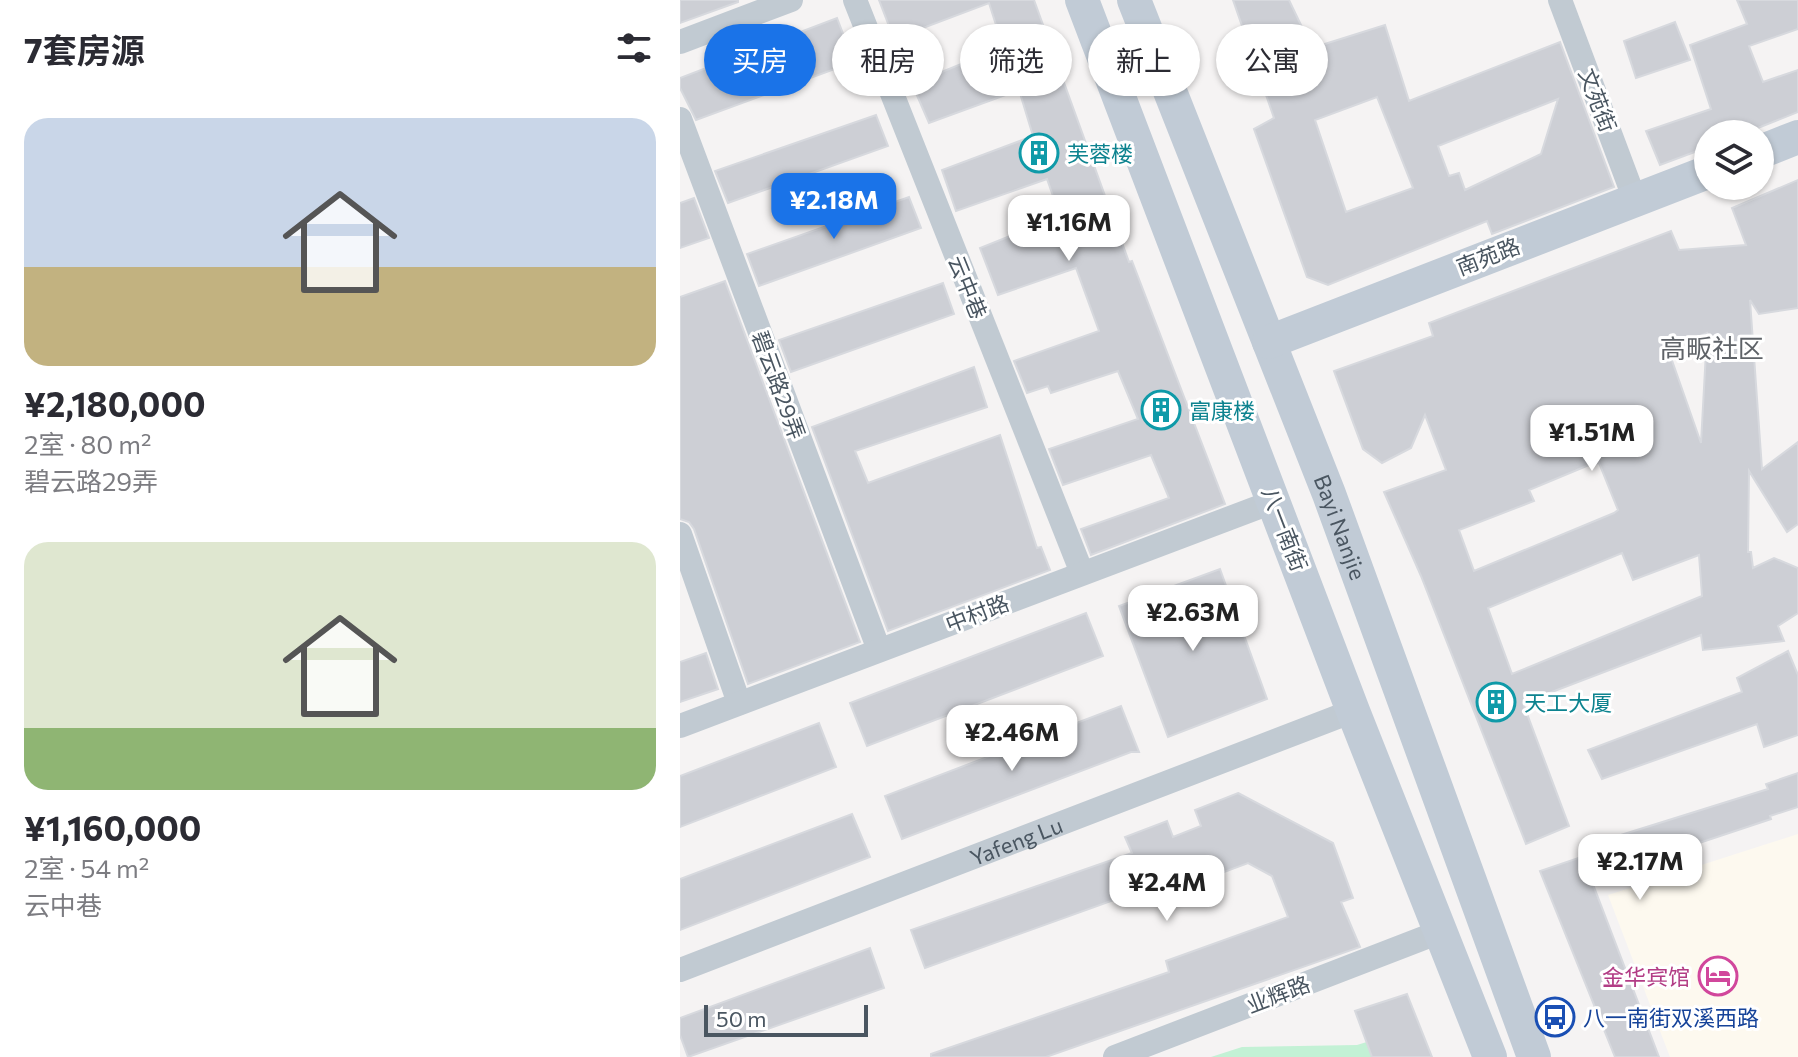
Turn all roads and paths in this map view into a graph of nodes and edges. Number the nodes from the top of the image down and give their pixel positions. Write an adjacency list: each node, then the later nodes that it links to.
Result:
1 (791, 0): 6 (street)
2 (855, 0): 15 (street, 云中巷)
3 (1082, 0): 13 (main road, 八一南街)
4 (1134, 0): 12 (main road, Bayi Nanjie)
5 (1564, 1): 11 (street, 文苑街)
6 (680, 42)
7 (680, 119): 16 (street, 碧云路29弄)
8 (1798, 137): 9 (main road)
9 (1774, 146)
10 (1694, 177): 11 (main road, 南苑路)
11 (1635, 200): 12 (main road, 南苑路)
12 (1269, 342): 24 (main road, Bayi Nanjie)
13 (1275, 501): 15 (street, 中村路); 18 (main road, 八一南街)
14 (680, 534): 17 (street)
15 (1082, 573): 16 (street, 中村路)
16 (879, 650): 17 (street, 中村路)
17 (739, 703): 19 (street, 中村路)
18 (1353, 711): 20 (main road, 八一南街); 21 (street, Yafeng Lu)
19 (680, 726)
20 (1442, 931): 22 (street, 业辉路); 23 (main road, 八一南街)
21 (680, 970)
22 (1115, 1057)
23 (1490, 1057)
24 (1534, 1057)

